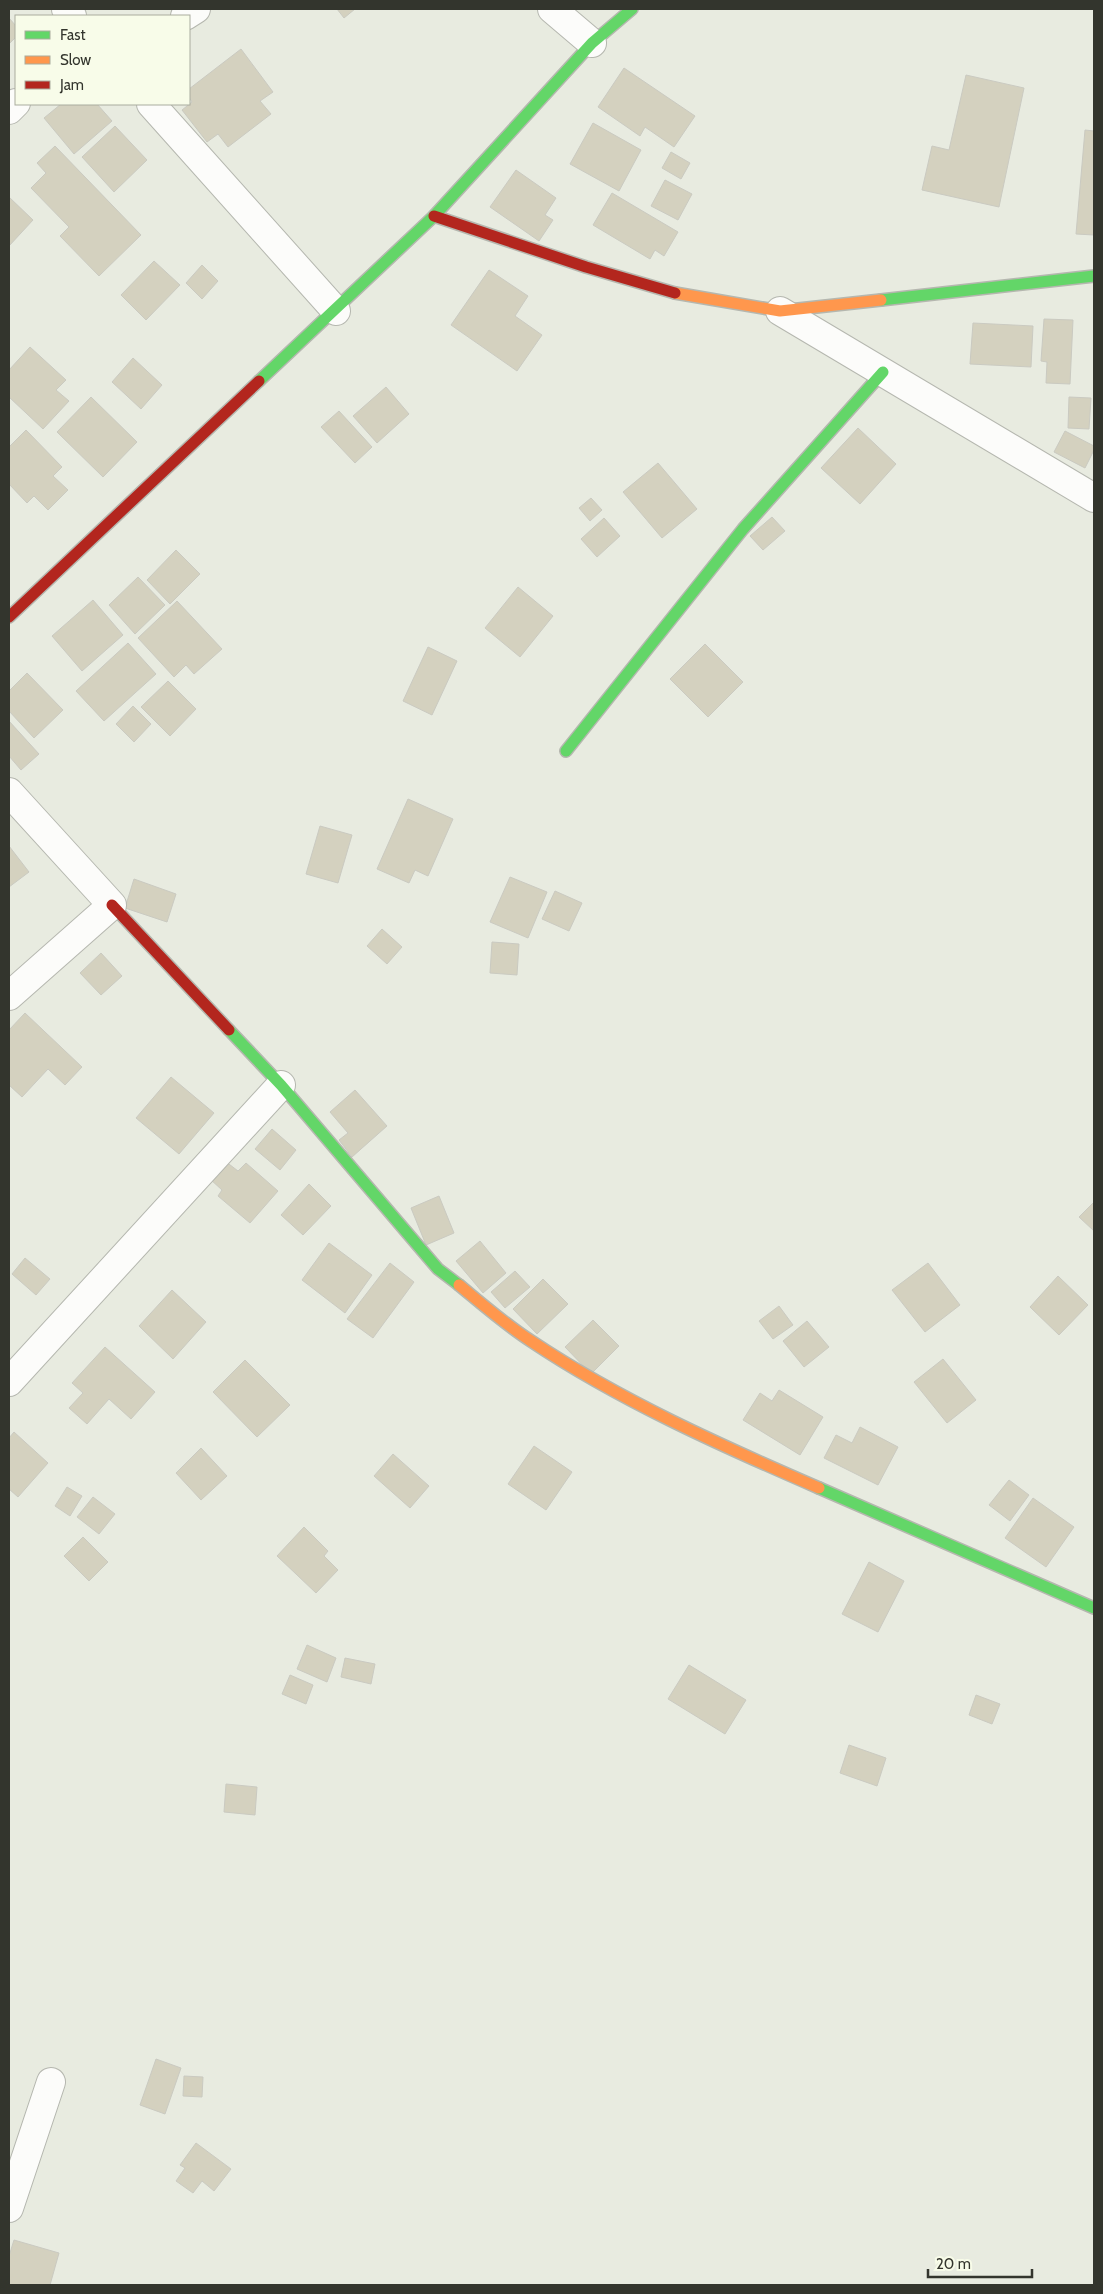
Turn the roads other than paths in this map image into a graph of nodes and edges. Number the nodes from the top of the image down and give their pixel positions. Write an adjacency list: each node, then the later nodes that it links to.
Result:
1 (552, 9): 3 (street)
2 (632, 9): 3 (street)
3 (592, 43): 5 (street)
4 (152, 105): 7 (street)
5 (434, 216): 7 (street); 8 (street)
6 (1094, 276): 8 (street)
7 (336, 311): 11 (street)
8 (780, 311): 9 (street)
9 (883, 372): 10 (street); 12 (street)
10 (1094, 498)
11 (9, 617)
12 (566, 751)
13 (9, 792): 14 (street)
14 (112, 905): 15 (street); 16 (street)
15 (9, 996)
16 (281, 1085): 17 (street); 18 (street)
17 (9, 1380)
18 (1094, 1608)
19 (51, 2082): 20 (street)
20 (9, 2208)

